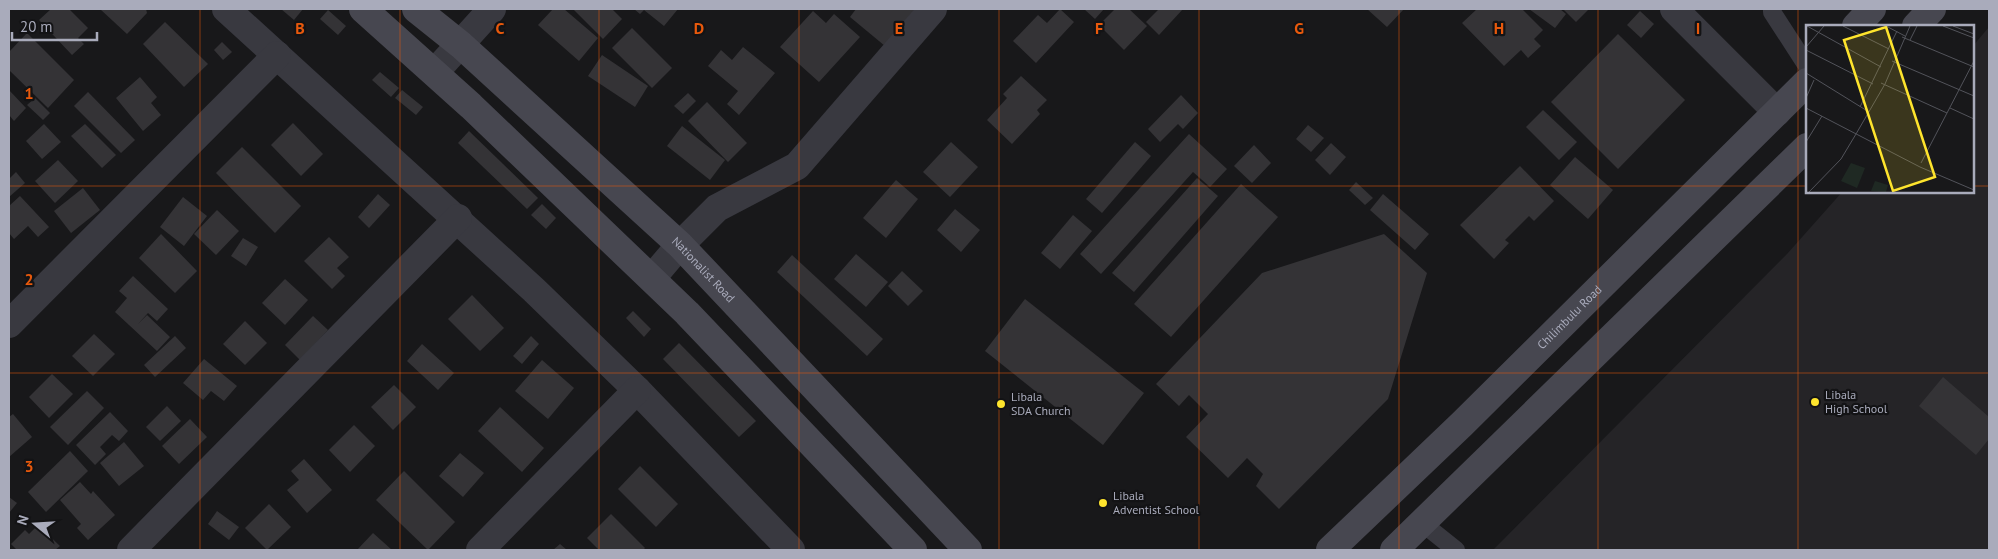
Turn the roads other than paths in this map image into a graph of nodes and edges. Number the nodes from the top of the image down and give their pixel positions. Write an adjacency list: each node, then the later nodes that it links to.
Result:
1 (226, 9): 13 (street)
2 (362, 9): 15 (main road)
3 (416, 9): 12 (main road, Nationalist Road)
4 (492, 9): 12 (street)
5 (934, 9): 20 (street)
6 (1674, 9): 17 (street)
7 (1772, 9): 14 (lane)
8 (1872, 9): 10 (main road)
9 (1932, 9): 11 (main road)
10 (1857, 25)
11 (1917, 25)
12 (461, 45): 15 (street); 20 (main road, Nationalist Road)
13 (277, 55): 19 (street); 22 (street)
14 (1806, 64)
15 (435, 72): 21 (main road)
16 (1806, 83): 17 (main road, Chilimbulu Road)
17 (1777, 112): 30 (main road, Chilimbulu Road)
18 (1806, 148): 24 (main road)
19 (458, 218): 23 (street); 26 (street)
20 (680, 245): 21 (street); 25 (main road, Nationalist Road)
21 (652, 278): 29 (main road)
22 (9, 324)
23 (637, 390): 27 (street); 28 (street)
24 (1421, 522): 31 (main road); 32 (lane)
25 (957, 546)
26 (131, 550)
27 (480, 550)
28 (791, 550)
29 (913, 550)
30 (1330, 550)
31 (1394, 550)
32 (1456, 550)

